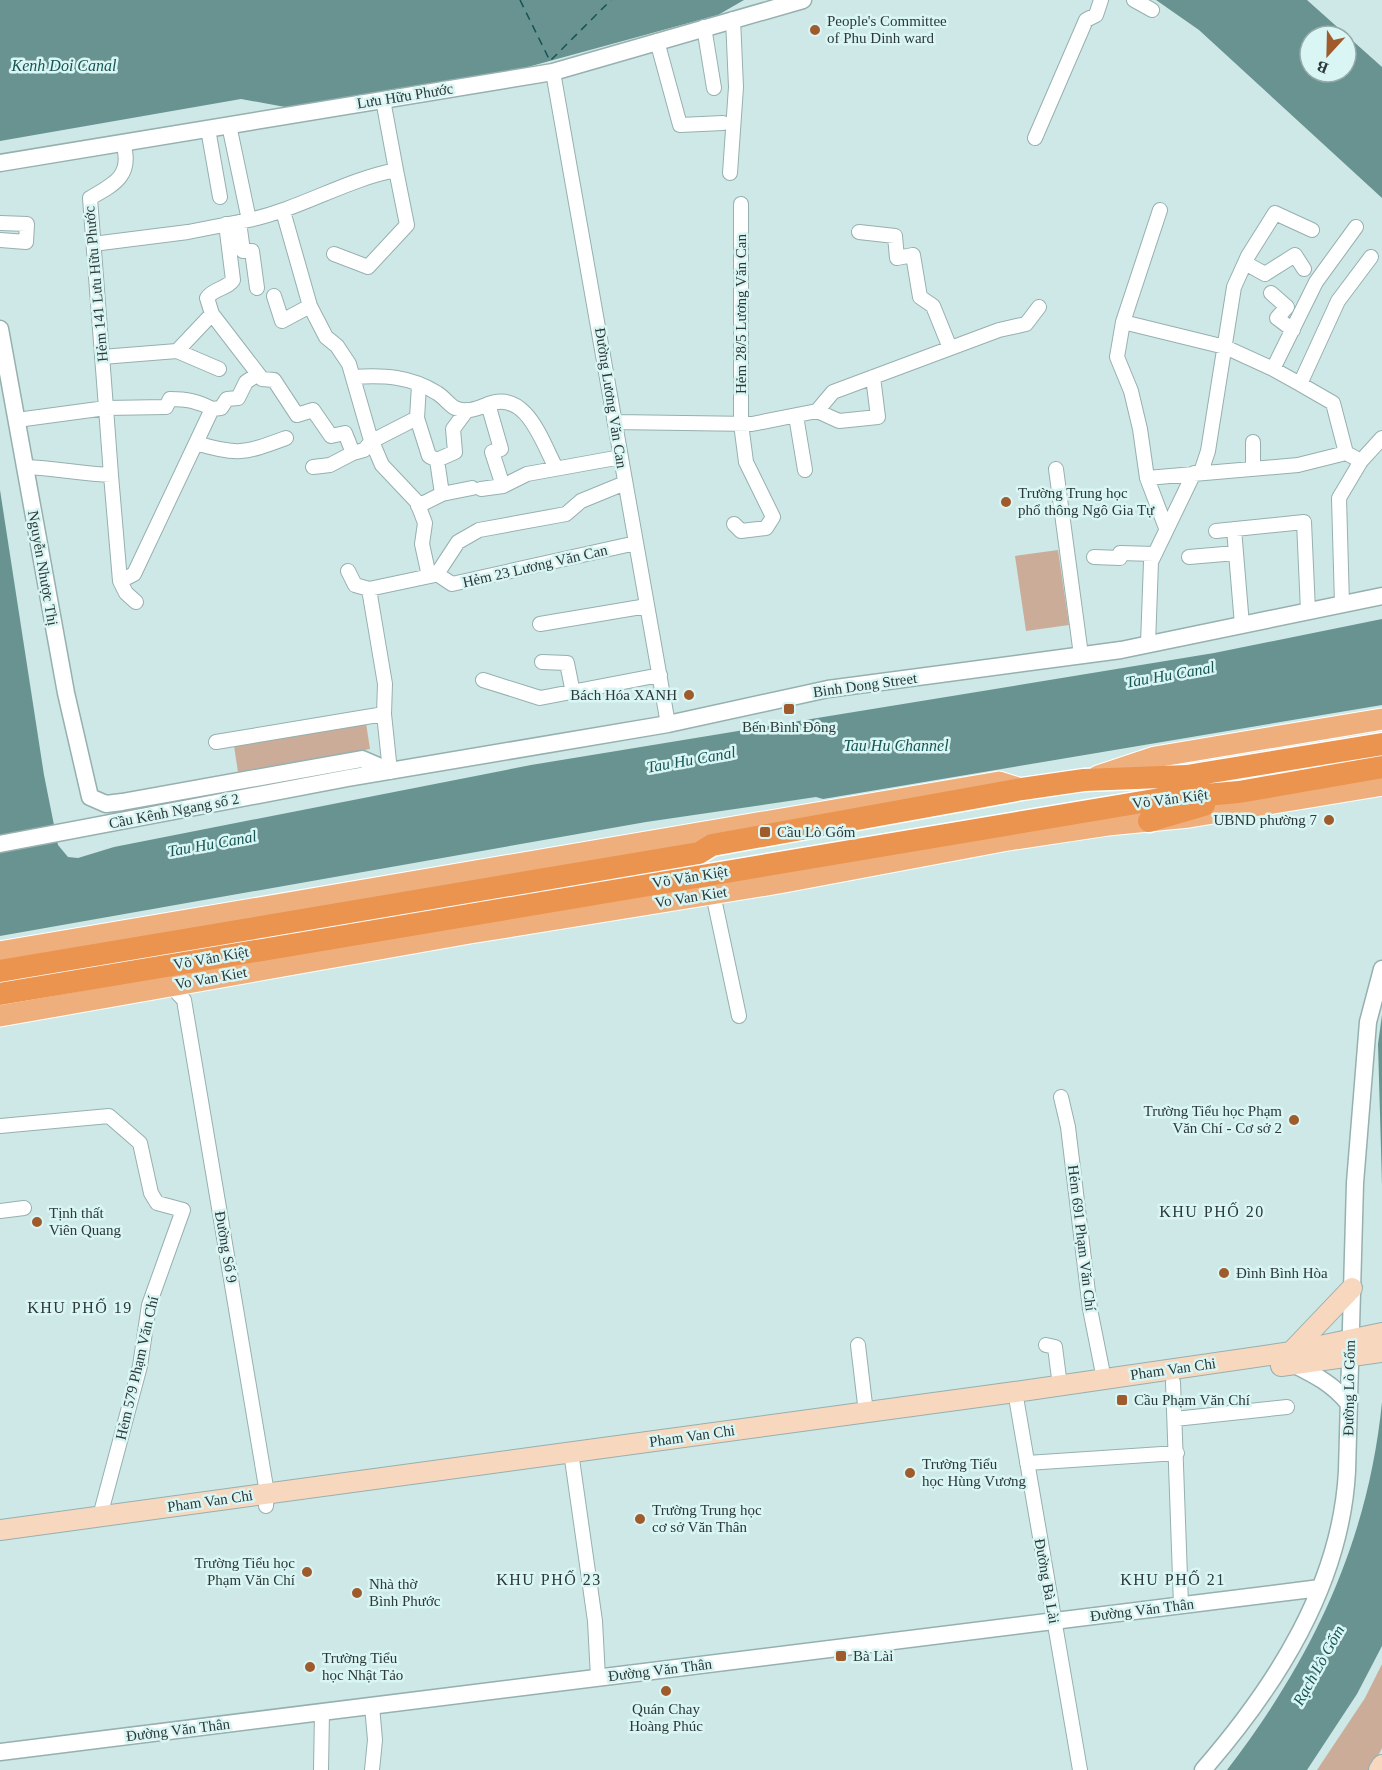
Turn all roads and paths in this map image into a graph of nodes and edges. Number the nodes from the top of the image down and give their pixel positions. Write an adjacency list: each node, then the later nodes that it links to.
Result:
1 (803, 0): 5 (street, Lưu Hữu Phước)
2 (1101, 0): 14 (street)
3 (1134, 0): 4 (street)
4 (1152, 10)
5 (733, 19): 6 (street, Lưu Hữu Phước); 18 (street)
6 (704, 27): 7 (street, Lưu Hữu Phước); 9 (street)
7 (657, 41): 8 (street, Lưu Hữu Phước); 11 (street)
8 (553, 72): 10 (street, Lưu Hữu Phước); 62 (street, Đường Lương Văn Can)
9 (714, 88)
10 (383, 100): 12 (street, Lưu Hữu Phước); 17 (street)
11 (723, 123)
12 (229, 125): 13 (street, Lưu Hữu Phước); 23 (street)
13 (208, 129): 15 (street, Lưu Hữu Phước); 19 (street)
14 (1035, 138)
15 (123, 143): 16 (street, Lưu Hữu Phước); 29 (street, Hẻm 141 Lưu Hữu Phước)
16 (0, 163)
17 (396, 170): 22 (street); 30 (street)
18 (730, 173)
19 (220, 197)
20 (741, 204): 63 (street, Hẻm 28/5 Lương Văn Can)
21 (1160, 210): 40 (street)
22 (283, 211): 23 (street); 37 (street)
23 (238, 222): 29 (street); 34 (street); 39 (street)
24 (0, 223): 28 (street)
25 (1356, 227): 42 (street)
26 (1312, 230): 32 (street)
27 (859, 232): 44 (street)
28 (0, 240)
29 (93, 244): 46 (street, Hẻm 141 Lưu Hữu Phước)
30 (334, 254)
31 (1371, 257): 52 (street)
32 (1245, 263): 33 (street); 43 (street)
33 (1304, 269)
34 (257, 288)
35 (1271, 293): 42 (street)
36 (274, 296): 37 (street)
37 (310, 306): 50 (street)
38 (1039, 307): 44 (street)
39 (212, 314): 45 (street); 49 (street)
40 (1123, 322): 43 (street); 82 (street)
41 (0, 328): 61 (street, Nguyễn Nhược Thị)
42 (1293, 330): 48 (street)
43 (1225, 347): 48 (street); 80 (street)
44 (950, 348): 51 (street)
45 (177, 351): 46 (street); 47 (street)
46 (102, 357): 55 (street, Hẻm 141 Lưu Hữu Phước)
47 (219, 369)
48 (1273, 369): 52 (street)
49 (260, 377): 56 (street); 69 (street)
50 (353, 377): 53 (street); 66 (street)
51 (873, 377): 58 (street); 58 (street)
52 (1300, 384): 70 (street)
53 (419, 385): 57 (street); 60 (street)
54 (488, 404): 57 (street); 76 (street); 84 (street)
55 (106, 408): 56 (street); 61 (street); 81 (street, Hẻm 141 Lưu Hữu Phước)
56 (212, 409): 68 (street)
57 (467, 410): 72 (street)
58 (817, 411): 59 (street)
59 (796, 416): 63 (street); 79 (street)
60 (417, 418): 66 (street); 72 (street)
61 (17, 420): 75 (street, Nguyễn Nhược Thị)
62 (615, 422): 63 (street); 71 (street, Đường Lương Văn Can)
63 (741, 424): 87 (street, Hẻm 28/5 Lương Văn Can)
64 (286, 438): 68 (street)
65 (1382, 438): 73 (street)
66 (372, 441): 69 (street); 86 (street)
67 (1253, 442): 77 (street)
68 (196, 443): 98 (street)
69 (353, 453): 74 (street)
70 (1346, 453): 73 (street); 77 (street)
71 (621, 457): 76 (street); 83 (street, Đường Lương Văn Can)
72 (437, 460): 85 (street)
73 (1360, 461): 102 (street)
74 (313, 466)
75 (26, 467): 81 (street); 120 (street, Nguyễn Nhược Thị)
76 (556, 468): 84 (street)
77 (1253, 468): 80 (street)
78 (1056, 469): 108 (street)
79 (805, 470)
80 (1198, 473): 82 (street); 88 (street)
81 (111, 475): 98 (street, Hẻm 141 Lưu Hữu Phước)
82 (1147, 478): 88 (street)
83 (625, 483): 91 (street, Đường Lương Văn Can); 97 (street)
84 (503, 486): 85 (street)
85 (442, 494): 86 (street)
86 (418, 506): 97 (street)
87 (734, 524)
88 (1166, 528): 93 (street)
89 (1234, 529): 90 (street); 92 (street); 104 (street)
90 (1216, 531)
91 (636, 543): 97 (street, Hẻm 23 Lương Văn Can); 103 (street, Đường Lương Văn Can)
92 (1236, 553): 95 (street); 106 (street)
93 (1155, 554): 94 (street); 107 (street)
94 (1094, 557)
95 (1189, 557)
96 (348, 571): 99 (street)
97 (433, 575): 99 (street)
98 (120, 581): 101 (street)
99 (369, 589): 113 (street)
100 (1382, 596): 102 (street, Binh Dong Street)
101 (136, 602)
102 (1342, 604): 104 (street, Binh Dong Street)
103 (647, 606): 105 (street); 110 (street, Đường Lương Văn Can)
104 (1308, 612): 106 (street, Binh Dong Street)
105 (540, 624)
106 (1242, 625): 107 (street, Binh Dong Street)
107 (1148, 644): 108 (street, Binh Dong Street)
108 (1081, 656): 115 (street, Binh Dong Street)
109 (542, 662): 112 (street)
110 (660, 675): 112 (street); 115 (street, Đường Lương Văn Can)
111 (483, 680): 112 (street)
112 (573, 693)
113 (384, 714): 117 (street); 120 (street)
114 (1382, 719): 122 (main road)
115 (668, 724): 120 (street, Binh Dong Street)
116 (1382, 730): 122 (highway)
117 (216, 742)
118 (1382, 744): 122 (highway, Võ Văn Kiệt)
119 (1382, 767): 125 (highway, Võ Văn Kiệt)
120 (390, 771): 121 (street, Binh Dong Street)
121 (348, 778): 127 (street, Cầu Kênh Ngang số 2)
122 (1084, 780): 124 (highway, Võ Văn Kiệt)
123 (1382, 785): 126 (main road, Vo Van Kiet)
124 (1022, 789): 128 (highway, Võ Văn Kiệt); 130 (main road, Võ Văn Kiệt)
125 (1239, 792): 126 (highway); 135 (highway, Võ Văn Kiệt)
126 (1149, 821): 129 (main road, Vo Van Kiet)
127 (0, 844)
128 (712, 845): 131 (main road, Võ Văn Kiệt); 133 (highway, Võ Văn Kiệt)
129 (713, 894): 134 (main road, Vo Van Kiet); 137 (street)
130 (0, 952)
131 (0, 962)
132 (1382, 969): 142 (street, Đường Lò Gốm)
133 (0, 971)
134 (177, 993): 136 (main road, Vo Van Kiet); 158 (street, Đường Số 9)
135 (0, 994)
136 (0, 1016)
137 (739, 1016)
138 (1061, 1097): 147 (street, Hẻm 691 Phạm Văn Chí)
139 (0, 1126): 159 (street, Hẻm 579 Phạm Văn Chí)
140 (24, 1208): 141 (street)
141 (0, 1211)
142 (1352, 1287): 145 (street, Đường Lò Gốm); 146 (main road)
143 (858, 1345): 153 (street)
144 (1046, 1345): 149 (street)
145 (1367, 1345): 146 (main road, Pham Van Chi); 151 (street, Đường Lò Gốm)
146 (1292, 1358): 147 (main road, Pham Van Chi); 148 (main road, Pham Van Chi); 151 (street)
147 (1104, 1379): 149 (main road, Pham Van Chi)
148 (1173, 1382): 150 (main road, Pham Van Chi); 154 (street)
149 (1060, 1386): 150 (main road, Pham Van Chi)
150 (1016, 1398): 153 (main road, Pham Van Chi); 156 (main road, Pham Van Chi); 157 (street, Đường Bà Lài)
151 (1349, 1404): 162 (street, Đường Lò Gốm)
152 (1287, 1407): 154 (street)
153 (866, 1413): 156 (main road, Pham Van Chi)
154 (1175, 1419): 155 (street)
155 (1177, 1453): 157 (street); 163 (street)
156 (572, 1458): 158 (main road, Pham Van Chi); 165 (street)
157 (1027, 1463): 164 (street, Đường Bà Lài)
158 (267, 1500): 159 (main road, Pham Van Chi); 161 (main road, Pham Van Chi)
159 (100, 1516): 160 (main road, Pham Van Chi)
160 (0, 1530)
161 (0, 1542)
162 (1320, 1588): 163 (street, Đường Văn Thân); 173 (street, Đường Lò Gốm)
163 (1181, 1605): 164 (street, Đường Văn Thân)
164 (1054, 1620): 165 (street, Đường Văn Thân); 172 (street, Đường Bà Lài)
165 (598, 1678): 166 (street, Đường Văn Thân)
166 (372, 1706): 167 (street, Đường Văn Thân); 171 (street)
167 (322, 1712): 168 (street, Đường Văn Thân); 170 (street)
168 (0, 1752)
169 (1382, 1765): 174 (main road)
170 (321, 1770)
171 (372, 1770)
172 (1080, 1770)
173 (1203, 1770)
174 (1380, 1770)

